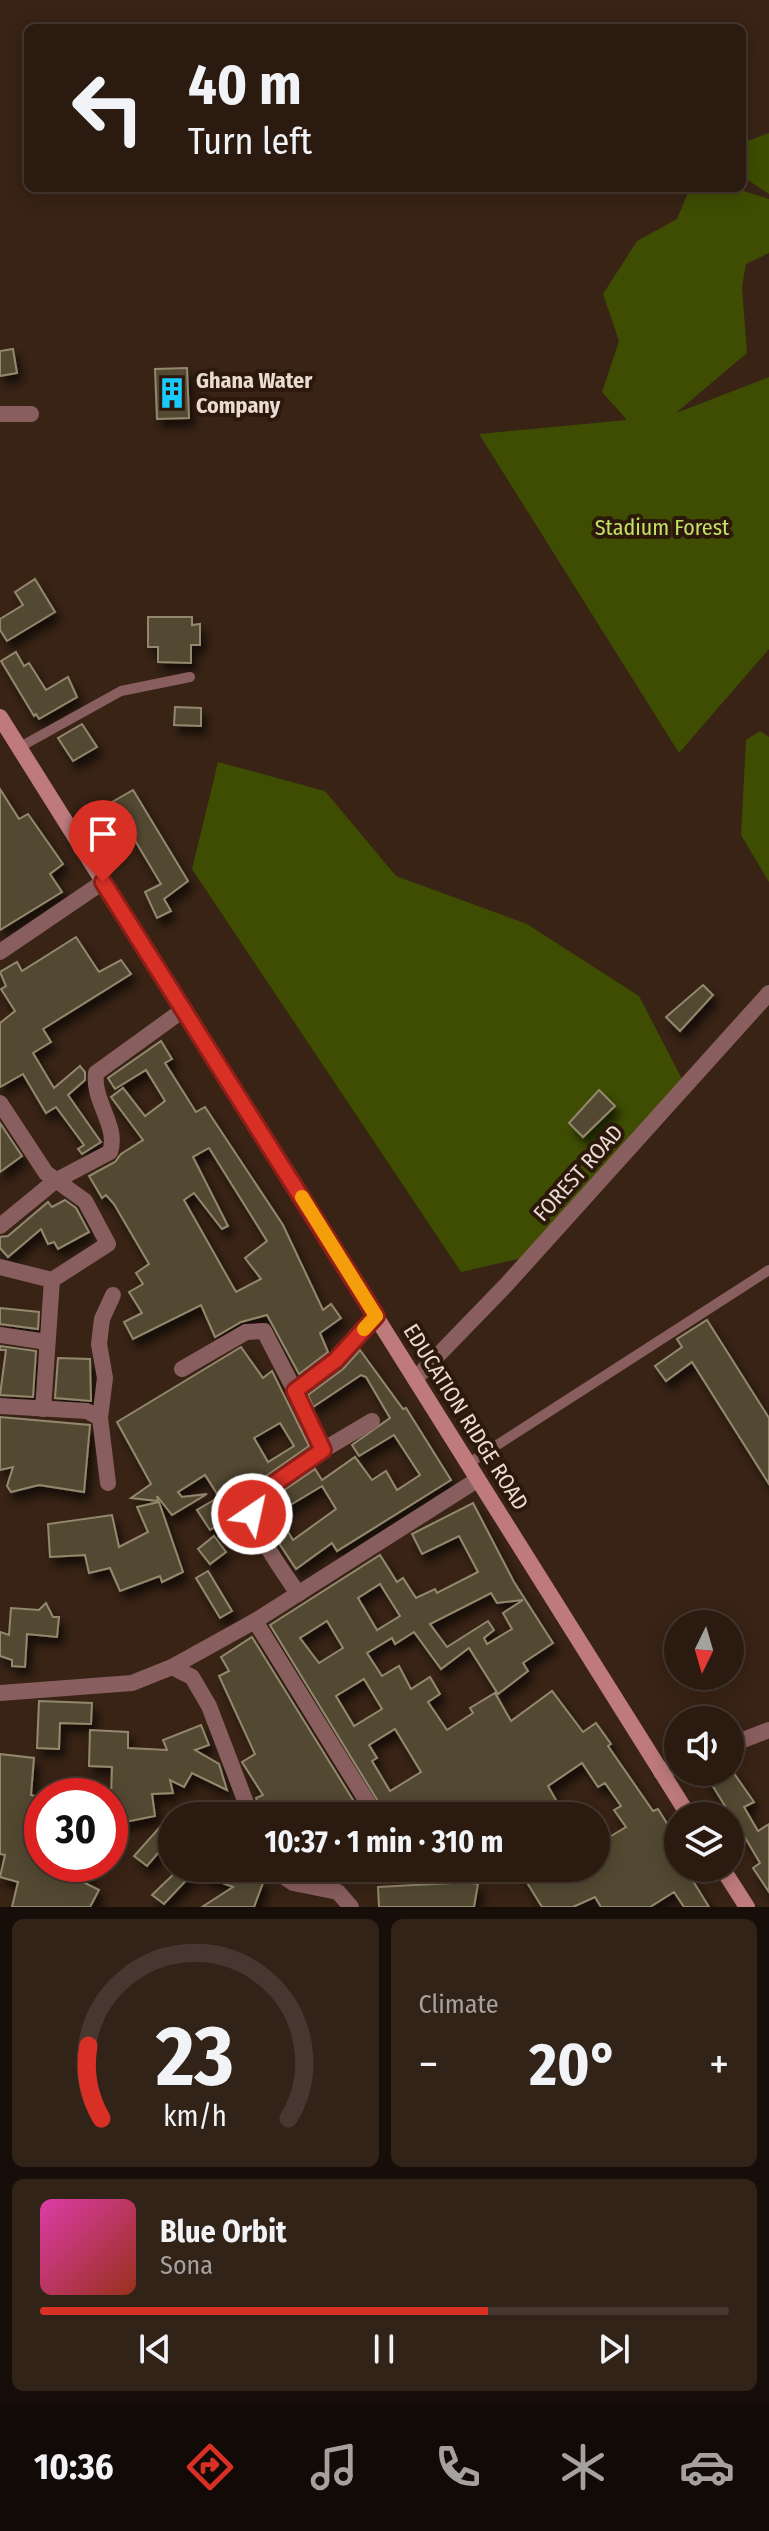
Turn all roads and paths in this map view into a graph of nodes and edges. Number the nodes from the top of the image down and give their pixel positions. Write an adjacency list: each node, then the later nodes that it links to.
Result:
1 (0, 414): 2 (street)
2 (31, 414)
3 (190, 677): 5 (lane)
4 (0, 717): 5 (street, EDUCATION RIDGE ROAD)
5 (20, 747): 6 (street, EDUCATION RIDGE ROAD)
6 (103, 882): 7 (street); 9 (street, EDUCATION RIDGE ROAD)
7 (0, 952)
8 (769, 993): 21 (street, FOREST ROAD)
9 (183, 1010): 11 (street); 17 (street, EDUCATION RIDGE ROAD)
10 (0, 1103): 11 (street)
11 (55, 1181): 12 (street); 15 (street)
12 (0, 1226)
13 (0, 1267): 15 (street)
14 (769, 1270): 28 (lane)
15 (52, 1280): 19 (street)
16 (113, 1295): 25 (street)
17 (376, 1316): 21 (street, EDUCATION RIDGE ROAD); 22 (street)
18 (0, 1335): 19 (street)
19 (47, 1342): 24 (street)
20 (182, 1369): 22 (street)
21 (415, 1379): 28 (street, EDUCATION RIDGE ROAD)
22 (295, 1391): 27 (street)
23 (0, 1406): 24 (street)
24 (43, 1409): 25 (street)
25 (100, 1418): 30 (street)
26 (372, 1421): 27 (street)
27 (323, 1450): 31 (street)
28 (466, 1465): 29 (street, EDUCATION RIDGE ROAD)
29 (477, 1480): 31 (street); 38 (street, EDUCATION RIDGE ROAD)
30 (108, 1483)
31 (298, 1594): 32 (street)
32 (255, 1621): 33 (street); 40 (street)
33 (172, 1667): 34 (street); 39 (street)
34 (0, 1693)
35 (769, 1730): 36 (street)
36 (744, 1740)
37 (664, 1771): 38 (street)
38 (661, 1772): 41 (street, EDUCATION RIDGE ROAD)
39 (246, 1802)
40 (367, 1802)
41 (680, 1802)
42 (292, 1882): 45 (street)
43 (330, 1882): 45 (street)
44 (731, 1882): 47 (street)
45 (323, 1888): 46 (street)
46 (351, 1907)
47 (747, 1907)

